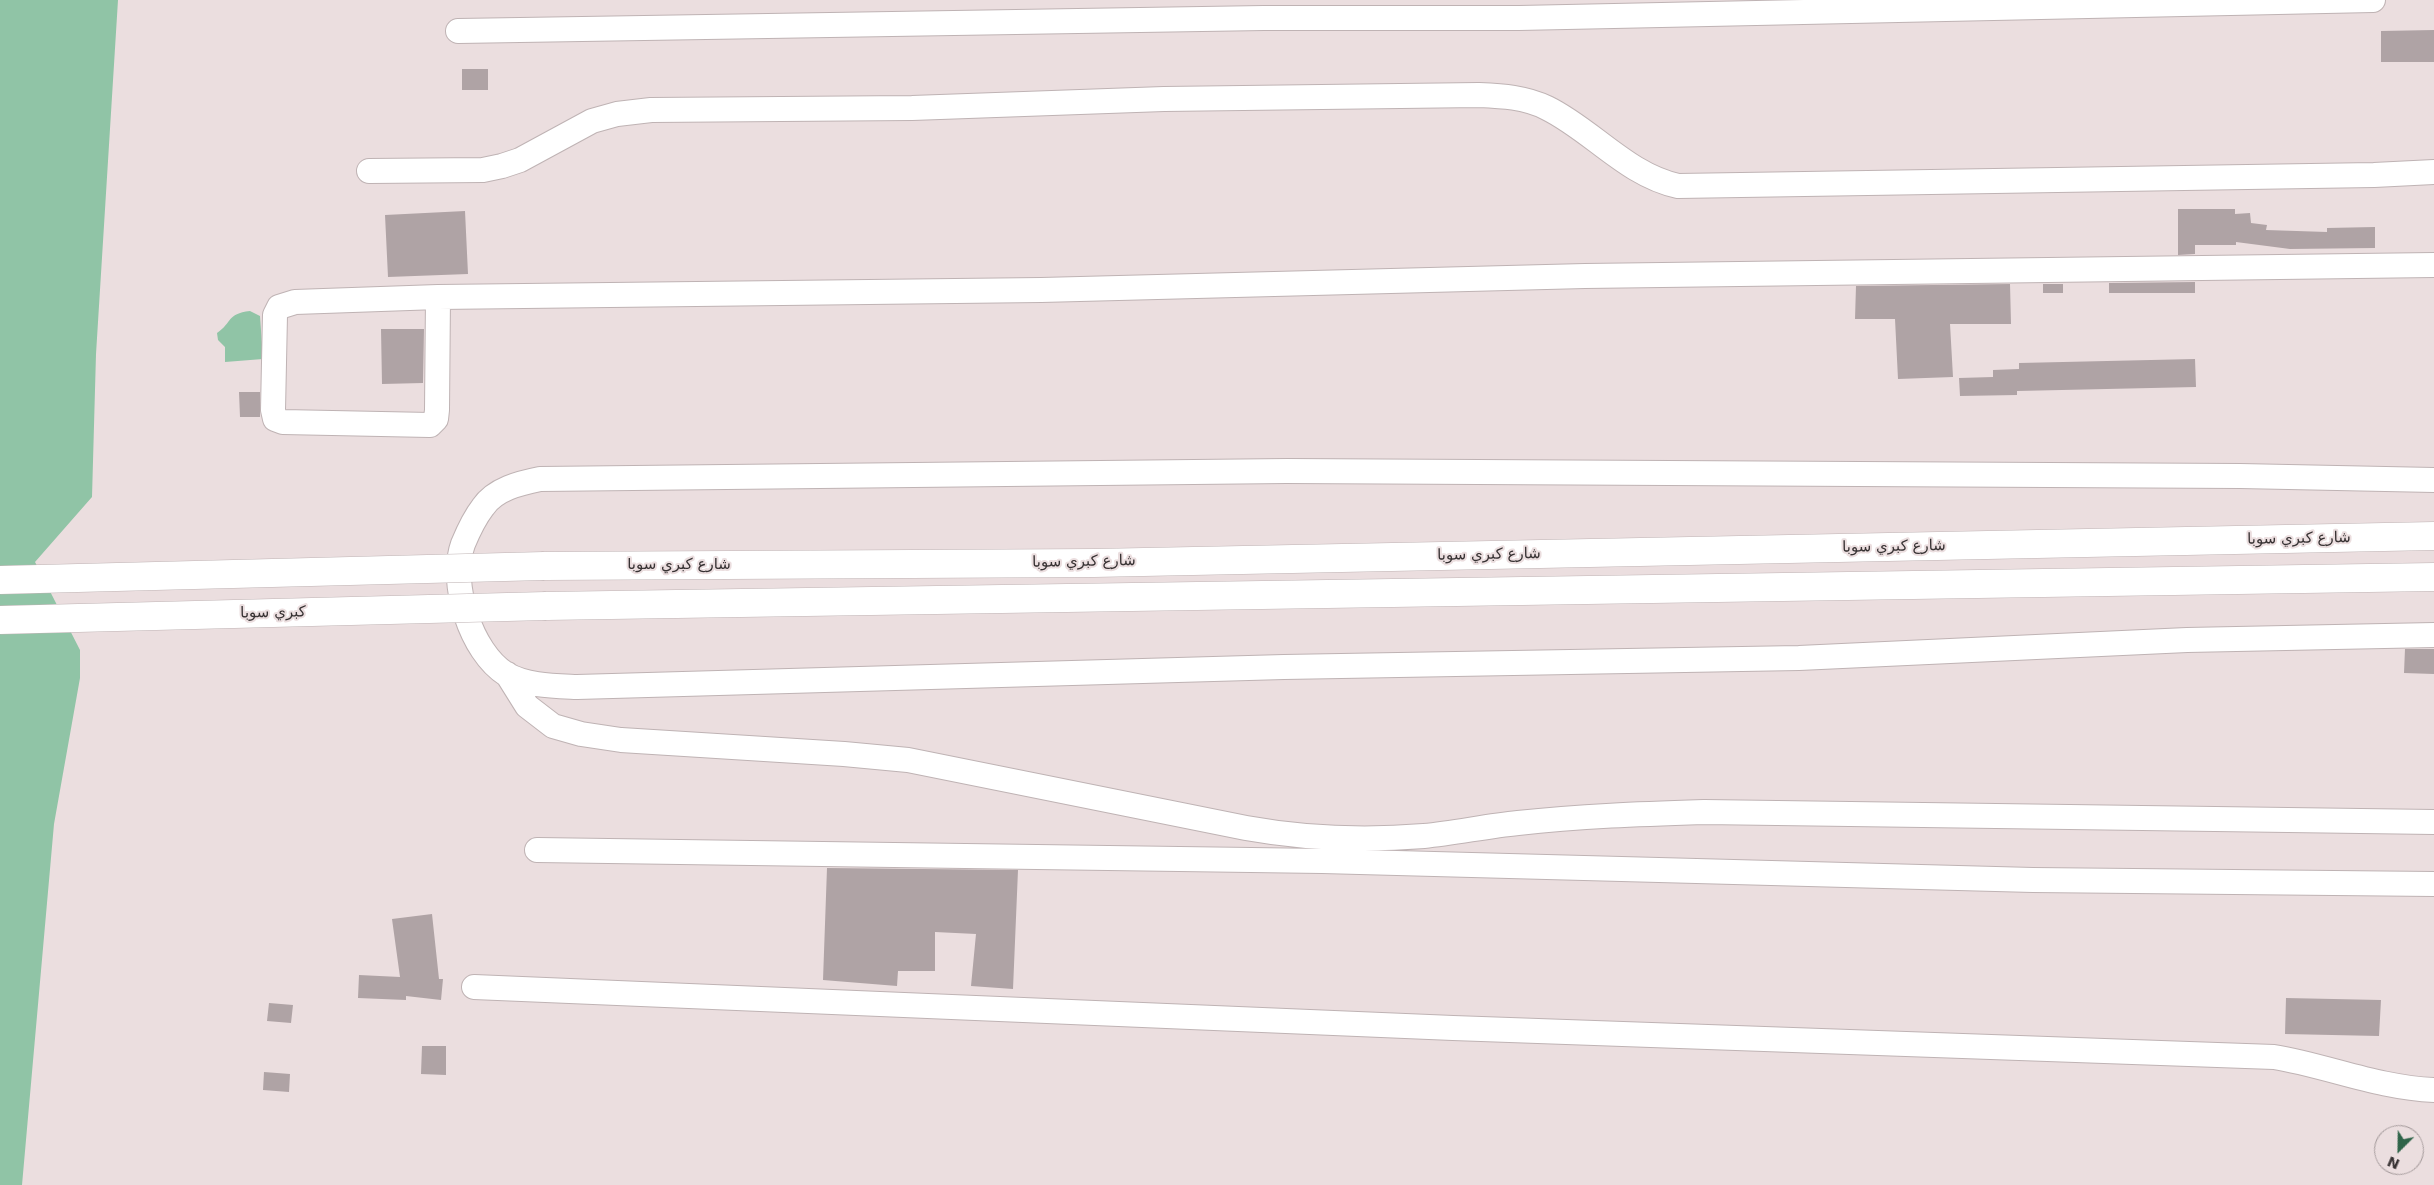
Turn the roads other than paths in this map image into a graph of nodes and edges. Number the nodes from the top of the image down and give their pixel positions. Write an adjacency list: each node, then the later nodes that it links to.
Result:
1 (2373, 0): 2 (street)
2 (458, 31)
3 (369, 171): 4 (street)
4 (2434, 172)
5 (2434, 265): 6 (street)
6 (438, 297): 6 (street)
7 (2434, 480): 13 (street)
8 (2434, 536): 10 (highway, شارع كبري سوبا, bridge)
9 (2434, 577): 11 (highway, كبري سوبا, bridge)
10 (0, 580)
11 (0, 620)
12 (2434, 635): 13 (street)
13 (507, 674): 14 (street)
14 (2434, 822)
15 (537, 850): 16 (street)
16 (2434, 884)
17 (474, 987): 18 (street)
18 (2434, 1090)

